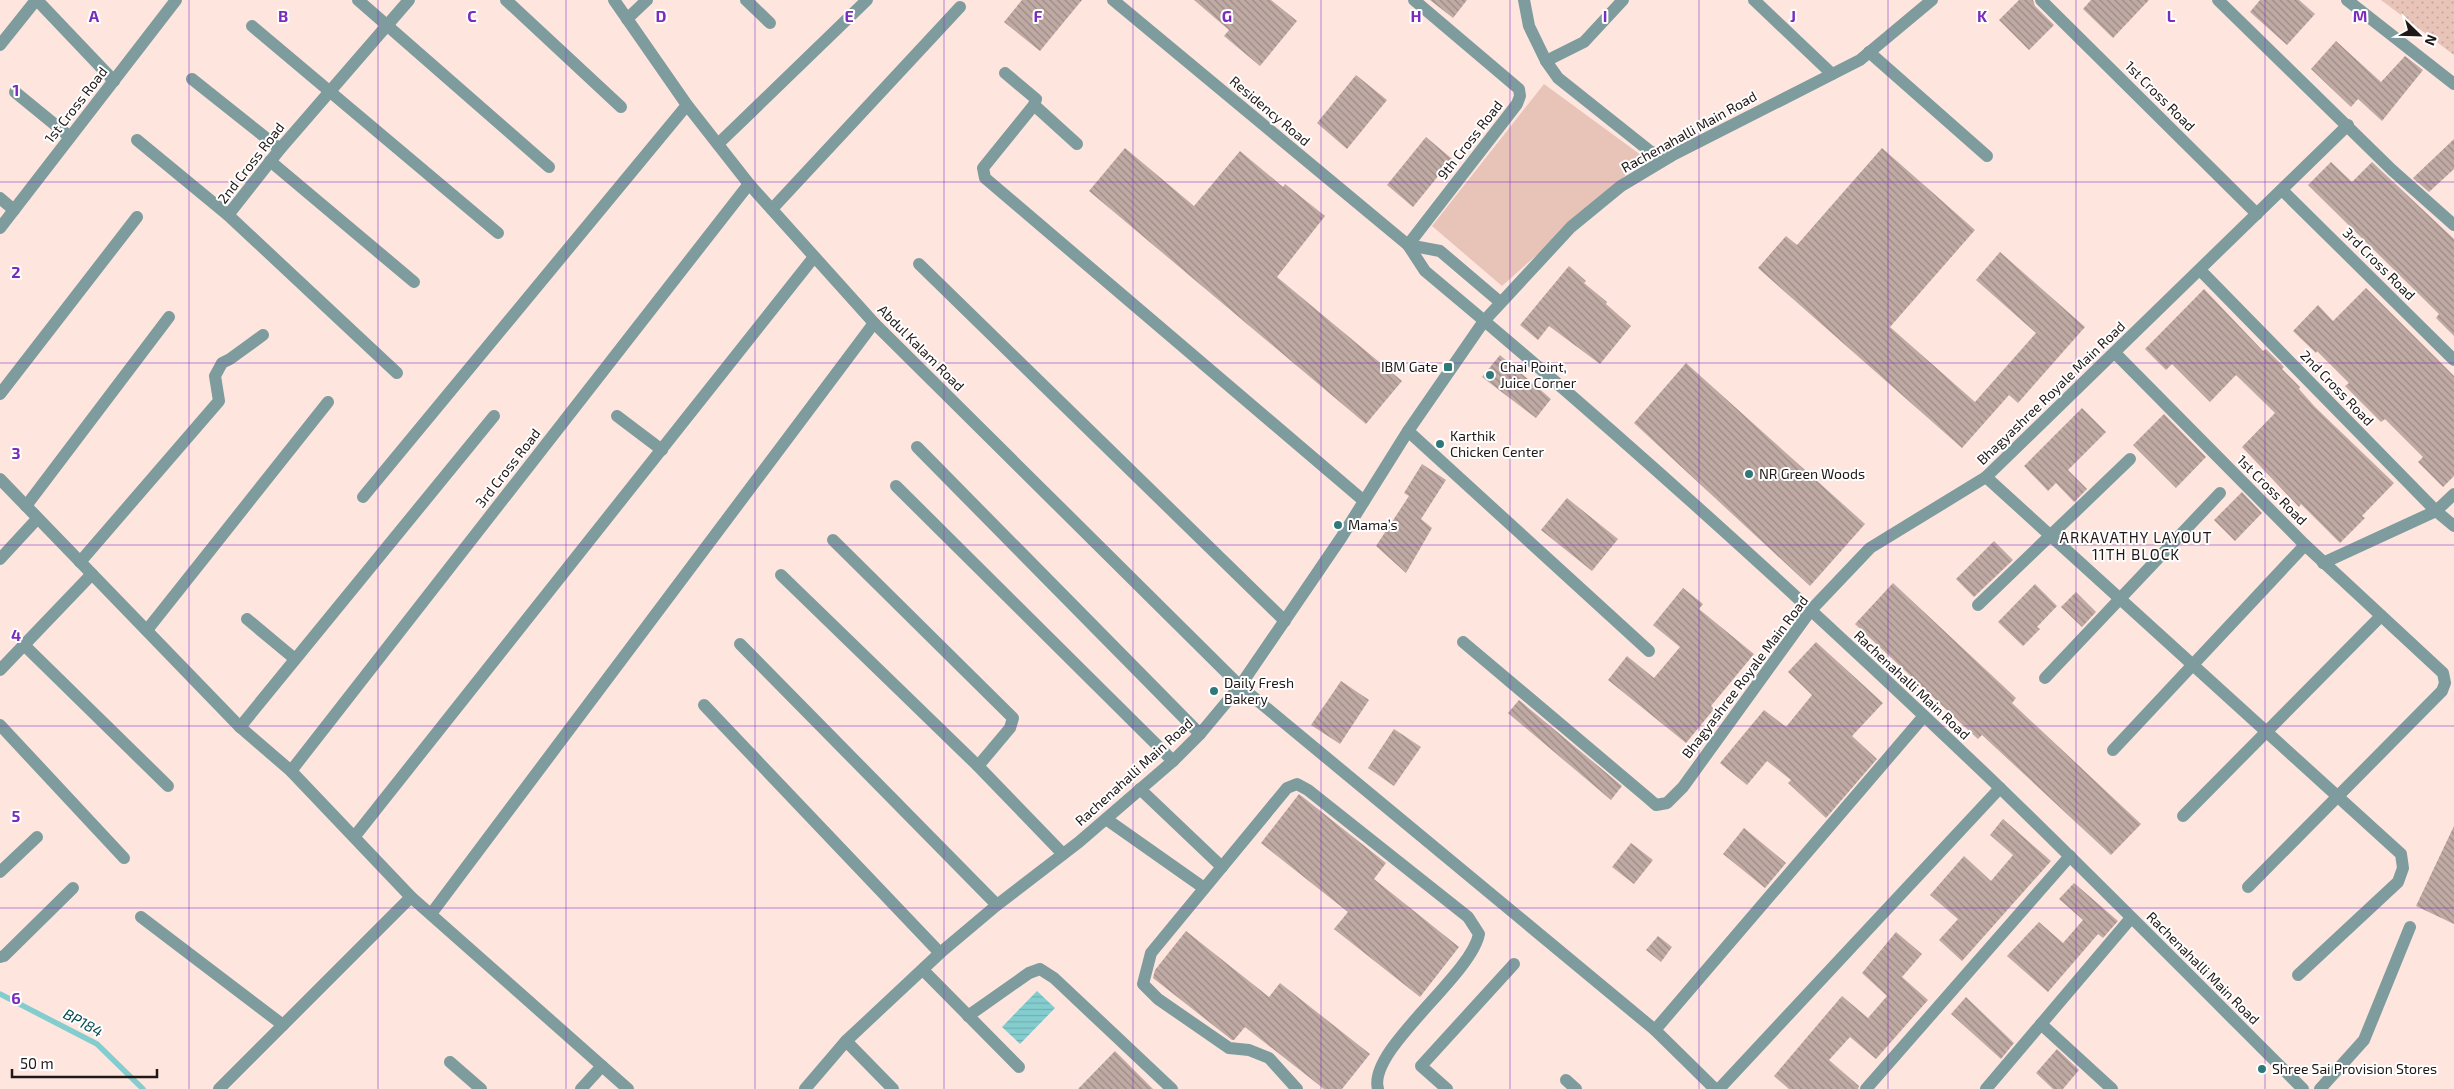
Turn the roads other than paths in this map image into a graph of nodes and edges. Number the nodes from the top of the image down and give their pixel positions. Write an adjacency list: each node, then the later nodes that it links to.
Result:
1 (37, 0): 24 (street); 30 (street)
2 (176, 0): 30 (street, 1st Cross Road)
3 (358, 0): 22 (street)
4 (409, 0): 22 (street, 2nd Cross Road)
5 (506, 0): 36 (street)
6 (647, 0): 20 (street)
7 (746, 0): 21 (street)
8 (867, 0): 40 (street)
9 (1113, 0): 58 (street, Residency Road)
10 (1414, 0): 58 (street, 9th Cross Road)
11 (1524, 0): 26 (street)
12 (1623, 0): 26 (street)
13 (1754, 0): 28 (street)
14 (1932, 0): 25 (street, Rachenahalli Main Road)
15 (2041, 0): 52 (street, 1st Cross Road)
16 (2218, 0): 37 (street)
17 (2347, 0): 31 (street)
18 (614, 1): 20 (street, Abdul Kalam Road)
19 (960, 7): 50 (street)
20 (627, 18): 34 (street, Abdul Kalam Road)
21 (770, 23)
22 (387, 24): 33 (street, 2nd Cross Road); 46 (street)
23 (252, 26): 33 (street)
24 (0, 45)
25 (1869, 52): 28 (street, Rachenahalli Main Road); 44 (street)
26 (1546, 61): 43 (street)
27 (1004, 73): 35 (street)
28 (1832, 74): 43 (street, Rachenahalli Main Road)
29 (192, 79): 42 (street)
30 (114, 81): 38 (street, 1st Cross Road)
31 (2454, 84)
32 (16, 92): 38 (street)
33 (330, 93): 42 (street, 2nd Cross Road); 57 (street)
34 (688, 105): 40 (street, Abdul Kalam Road); 84 (street)
35 (1034, 105): 41 (street); 85 (street)
36 (621, 107)
37 (2348, 125): 48 (street, Bhagyashree Royale Main Road); 55 (street)
38 (70, 138): 51 (street, 1st Cross Road)
39 (137, 140): 53 (street)
40 (718, 144): 47 (street, Abdul Kalam Road)
41 (1077, 144)
42 (280, 149): 45 (street, 2nd Cross Road)
43 (1671, 156): 63 (street, Rachenahalli Main Road)
44 (1987, 156)
45 (270, 161): 53 (street, 2nd Cross Road); 62 (street)
46 (549, 167)
47 (749, 184): 50 (street, Abdul Kalam Road); 123 (street, 3rd Cross Road)
48 (2282, 190): 52 (street, Bhagyashree Royale Main Road); 69 (street, 3rd Cross Road)
49 (0, 198): 51 (street)
50 (772, 209): 59 (street, Abdul Kalam Road)
51 (14, 210): 56 (street, 1st Cross Road)
52 (2257, 214): 61 (street, Bhagyashree Royale Main Road)
53 (228, 215): 70 (street, 2nd Cross Road)
54 (137, 217): 71 (street)
55 (2454, 225)
56 (0, 228)
57 (498, 233)
58 (1408, 245): 63 (street, Residency Road); 65 (street, Residency Road)
59 (814, 257): 66 (street, Abdul Kalam Road); 77 (street)
60 (919, 264): 103 (street)
61 (2200, 270): 68 (street, Bhagyashree Royale Main Road); 87 (street, 2nd Cross Road)
62 (414, 282)
63 (1500, 302): 65 (street, Rachenahalli Main Road)
64 (169, 316): 86 (street)
65 (1484, 320): 75 (street, Rachenahalli Main Road); 100 (street, Rachenahalli Main Road)
66 (874, 323): 113 (street, Abdul Kalam Road); 142 (street)
67 (263, 335): 94 (street)
68 (2115, 353): 79 (street, Bhagyashree Royale Main Road); 92 (street, 1st Cross Road)
69 (2454, 360)
70 (397, 373)
71 (0, 394)
72 (328, 402): 104 (street)
73 (494, 416): 109 (street)
74 (617, 416): 77 (street)
75 (1408, 431): 85 (street, Rachenahalli Main Road); 108 (street)
76 (917, 447): 119 (street)
77 (662, 450): 130 (street)
78 (2130, 459): 90 (street)
79 (1986, 477): 90 (street); 100 (street, Bhagyashree Royale Main Road)
80 (0, 479): 86 (street)
81 (896, 486): 121 (street)
82 (2220, 493): 98 (street)
83 (2454, 494): 87 (street)
84 (363, 498)
85 (1364, 501): 103 (street, Rachenahalli Main Road)
86 (26, 506): 88 (street)
87 (2436, 511): 89 (street, 2nd Cross Road); 95 (street)
88 (38, 519): 93 (street); 94 (street)
89 (2454, 526)
90 (2050, 535): 98 (street); 99 (street)
91 (832, 540): 122 (street)
92 (2305, 545): 95 (street, 1st Cross Road); 110 (street)
93 (0, 559)
94 (80, 562): 96 (street)
95 (2323, 562): 101 (street, 1st Cross Road)
96 (92, 574): 104 (street); 106 (street)
97 (781, 575): 122 (street)
98 (2120, 599): 110 (street); 112 (street)
99 (1978, 605)
100 (1811, 610): 105 (street, Bhagyashree Royale Main Road); 115 (street, Rachenahalli Main Road)
101 (2381, 616): 118 (street); 127 (street, 1st Cross Road)
102 (247, 620): 109 (street)
103 (1285, 621): 113 (street, Rachenahalli Main Road)
104 (147, 630): 117 (street)
105 (1463, 642)
106 (23, 644): 111 (street); 124 (street)
107 (740, 644): 141 (street)
108 (1649, 651)
109 (295, 659): 117 (street)
110 (2193, 666): 118 (street); 120 (street)
111 (0, 670)
112 (2045, 678)
113 (1240, 686): 119 (street, Rachenahalli Main Road); 154 (street, Abdul Kalam Road)
114 (704, 704): 146 (street)
115 (1924, 716): 125 (street, Rachenahalli Main Road); 154 (street)
116 (0, 725): 134 (street)
117 (240, 728): 123 (street)
118 (2266, 732): 127 (street); 128 (street)
119 (1200, 734): 121 (street, Rachenahalli Main Road)
120 (2113, 750)
121 (1172, 761): 126 (street, Rachenahalli Main Road)
122 (978, 766): 132 (street)
123 (291, 771): 130 (street)
124 (168, 786)
125 (2000, 788): 133 (street, Rachenahalli Main Road); 169 (street)
126 (1140, 789): 129 (street, Rachenahalli Main Road); 135 (street)
127 (2337, 796): 137 (street, 1st Cross Road); 150 (street)
128 (2184, 816)
129 (1106, 819): 132 (street, Rachenahalli Main Road); 139 (street)
130 (355, 836): 140 (street)
131 (37, 837): 136 (street)
132 (1064, 854): 141 (street, Rachenahalli Main Road)
133 (2070, 856): 144 (street, Rachenahalli Main Road); 170 (street)
134 (124, 858)
135 (1222, 867): 139 (street); 167 (street)
136 (0, 872)
137 (2248, 887)
138 (73, 888): 147 (street)
139 (1204, 888): 166 (street)
140 (411, 897): 142 (street); 153 (street)
141 (997, 905): 146 (street, Rachenahalli Main Road)
142 (431, 914): 157 (street)
143 (141, 917): 153 (street)
144 (2131, 918): 152 (street); 173 (street, Rachenahalli Main Road)
145 (2410, 926): 174 (street)
146 (940, 954): 149 (street, Rachenahalli Main Road)
147 (0, 956)
148 (1514, 964): 168 (street)
149 (923, 970): 151 (street); 155 (street, Rachenahalli Main Road)
150 (2298, 975)
151 (968, 1016): 158 (street); 165 (street)
152 (2041, 1024): 171 (street); 172 (street)
153 (283, 1025): 159 (street)
154 (1655, 1030): 169 (street, Abdul Kalam Road)
155 (846, 1041): 163 (street, Rachenahalli Main Road); 164 (street)
156 (450, 1062): 160 (street)
157 (602, 1066): 161 (street); 162 (street)
158 (1019, 1067)
159 (219, 1089)
160 (481, 1089)
161 (581, 1089)
162 (628, 1089)
163 (805, 1089)
164 (893, 1089)
165 (1172, 1089)
166 (1297, 1089)
167 (1378, 1089)
168 (1447, 1089)
169 (1717, 1089)
170 (1866, 1089)
171 (1986, 1089)
172 (2112, 1089)
173 (2303, 1089)
174 (2320, 1089)

